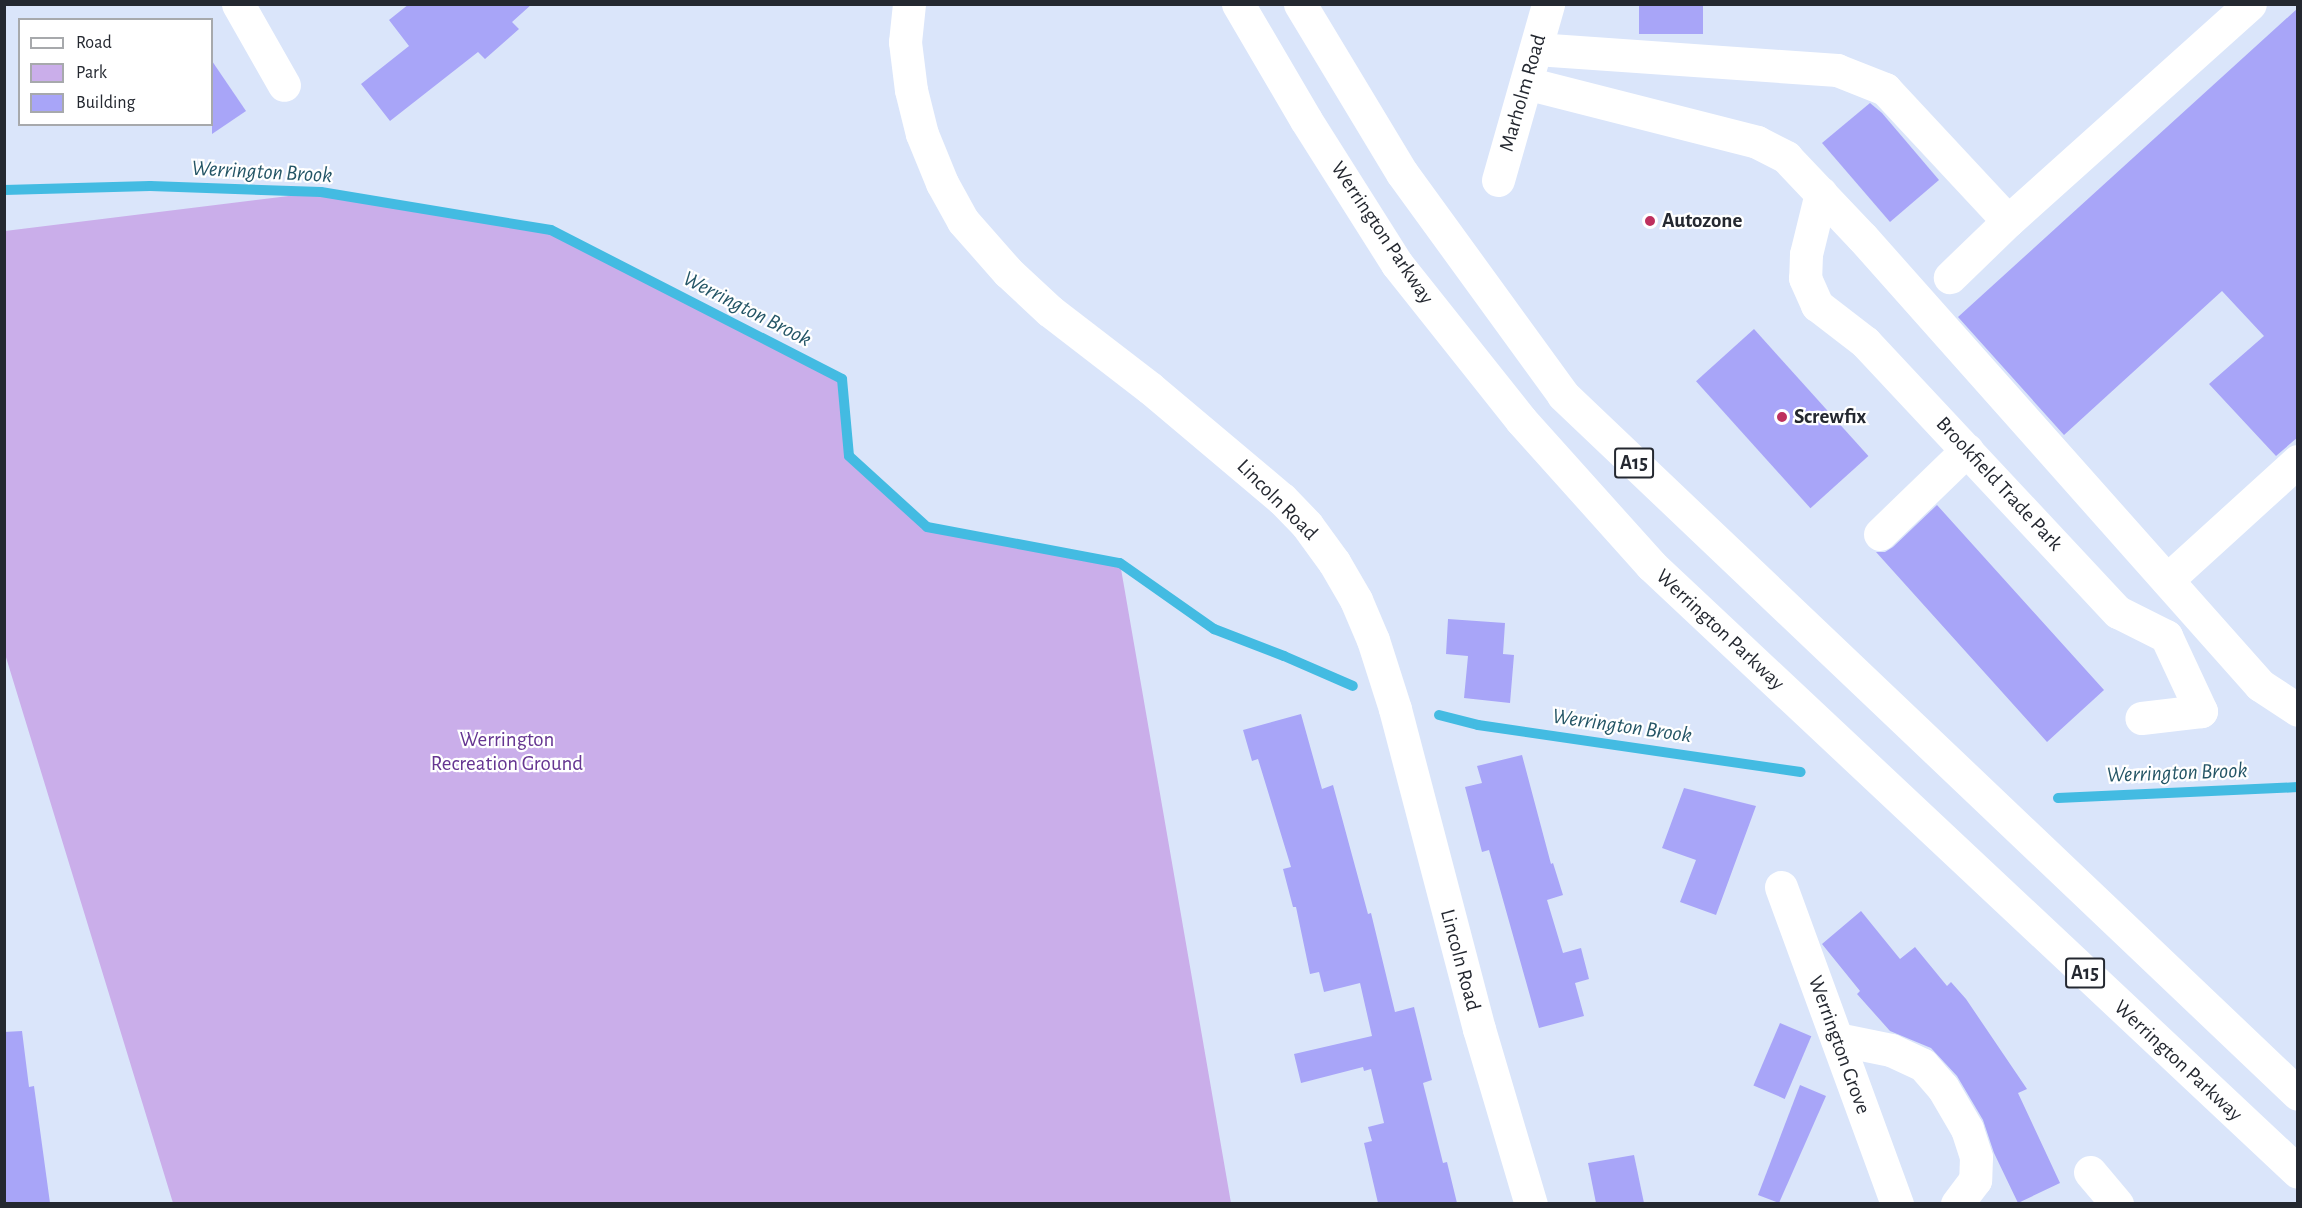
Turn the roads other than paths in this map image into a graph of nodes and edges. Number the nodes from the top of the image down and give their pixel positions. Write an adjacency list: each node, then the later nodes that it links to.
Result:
1 (238, 4): 9 (main road)
2 (909, 4): 25 (main road, Lincoln Road)
3 (1238, 4): 24 (main road, Werrington Parkway / A15)
4 (1548, 4): 7 (main road, Marholm Road)
5 (2250, 4): 12 (main road)
6 (1304, 12): 22 (main road, A15)
7 (1536, 49): 8 (main road, Marholm Road); 12 (main road)
8 (1526, 83): 10 (main road, Marholm Road); 11 (main road)
9 (284, 85)
10 (1498, 180)
11 (1821, 193): 14 (main road, Brookfield Trade Park); 17 (main road)
12 (2008, 221): 13 (main road)
13 (1950, 277)
14 (1967, 450): 16 (main road); 19 (main road, Brookfield Trade Park)
15 (2298, 461): 17 (main road)
16 (1880, 534)
17 (2167, 580): 18 (main road)
18 (2298, 710)
19 (2141, 718)
20 (1781, 887): 21 (main road, Werrington Grove)
21 (1837, 1039): 26 (main road, Werrington Grove); 27 (main road)
22 (2298, 1094)
23 (2090, 1172): 28 (main road)
24 (2298, 1172)
25 (1531, 1203)
26 (1897, 1203)
27 (1957, 1203)
28 (2117, 1203)

